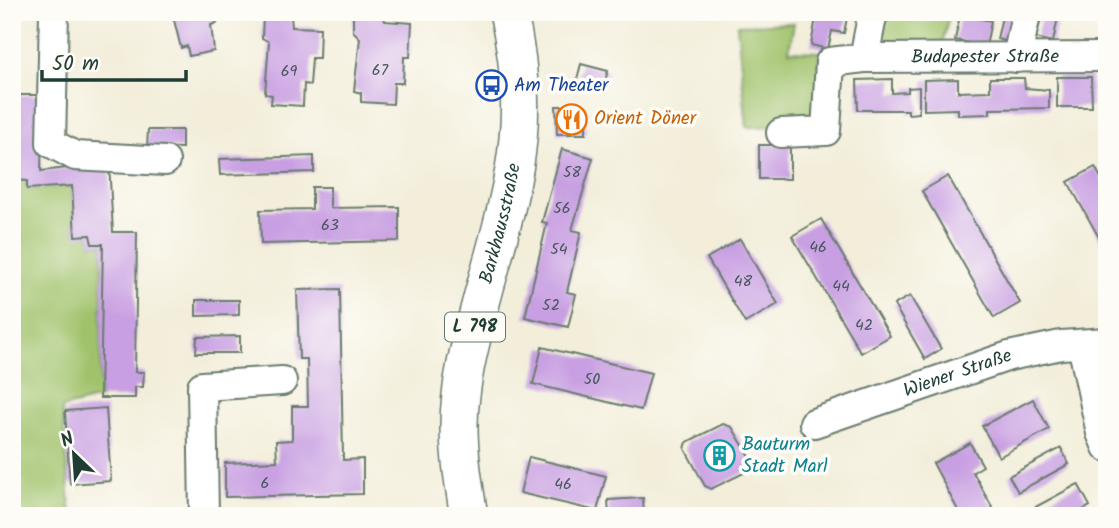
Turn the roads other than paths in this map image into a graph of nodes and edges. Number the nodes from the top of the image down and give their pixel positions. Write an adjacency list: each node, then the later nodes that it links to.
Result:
1 (54, 12): 9 (street)
2 (508, 12): 15 (main road, Barkhausstraße / L 798)
3 (873, 12): 6 (street)
4 (1026, 14): 7 (street)
5 (1107, 57): 7 (street, Budapester Straße)
6 (864, 58): 7 (street, Budapester Straße); 8 (street, Budapester Straße)
7 (1017, 58)
8 (781, 133)
9 (165, 161)
10 (1095, 343): 12 (street, Wiener Straße); 13 (street)
11 (282, 381): 14 (street)
12 (814, 423)
13 (1107, 447)
14 (204, 516)
15 (469, 516)

